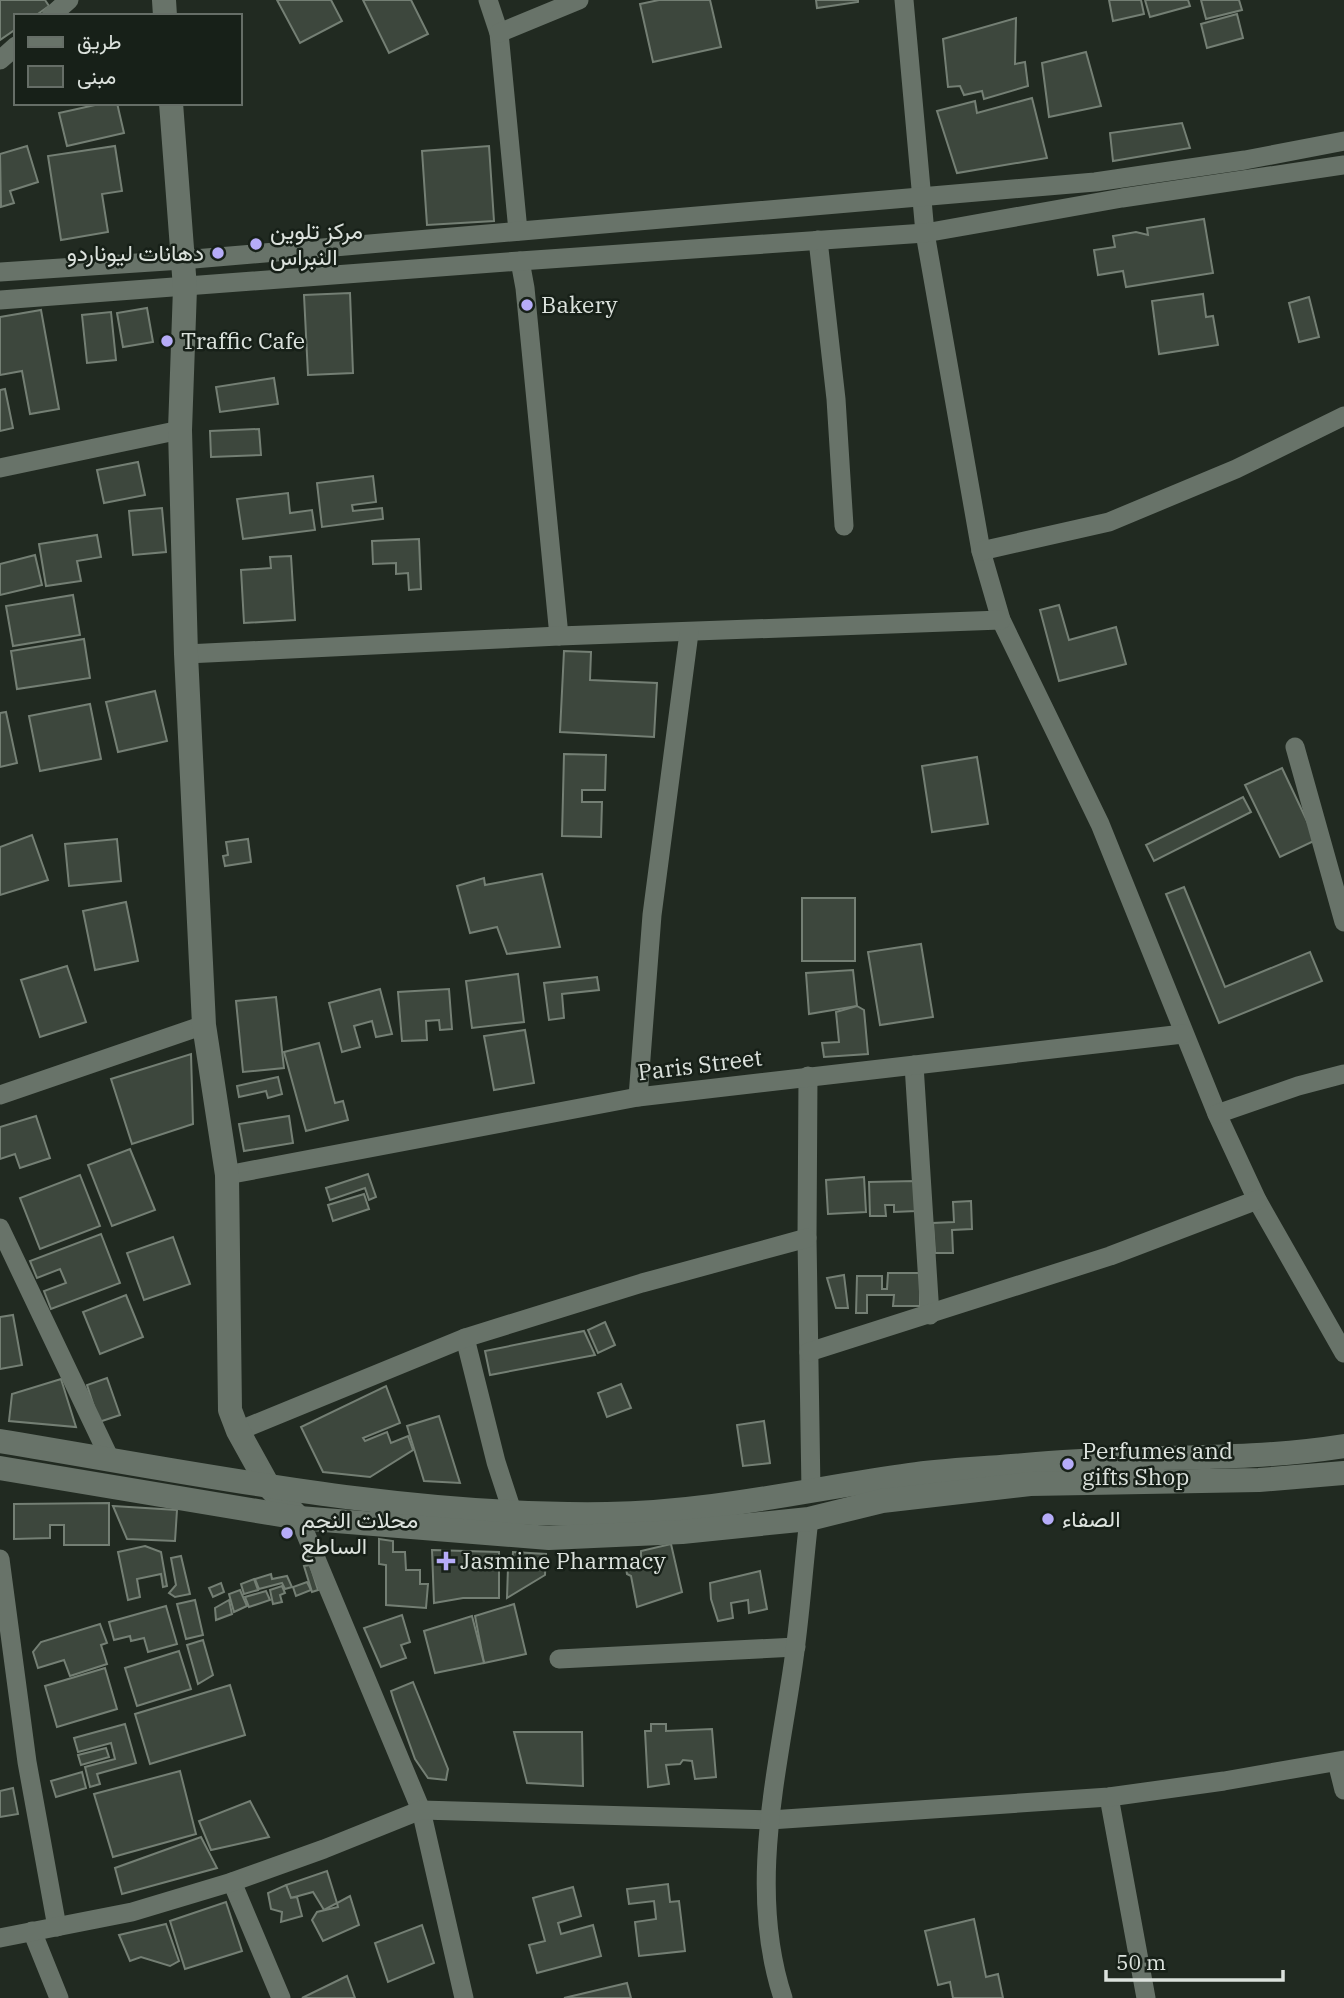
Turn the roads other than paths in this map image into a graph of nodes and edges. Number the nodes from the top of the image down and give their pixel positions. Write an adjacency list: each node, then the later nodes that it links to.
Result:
1 (69, 0): 5 (street)
2 (488, 0): 6 (street)
3 (579, 0): 6 (street)
4 (904, 0): 12 (street)
5 (53, 14)
6 (499, 33): 13 (street)
7 (14, 48): 8 (street)
8 (0, 60)
9 (172, 105): 16 (street)
10 (1344, 141): 12 (street)
11 (1344, 166): 14 (street)
12 (921, 199): 13 (street); 14 (street)
13 (518, 231): 16 (street)
14 (925, 233): 15 (street); 25 (street)
15 (818, 240): 17 (street); 24 (street)
16 (182, 260): 18 (street); 19 (street)
17 (520, 261): 19 (street); 28 (street)
18 (0, 272)
19 (185, 288): 20 (street); 22 (street)
20 (0, 300)
21 (1344, 416): 25 (street)
22 (180, 430): 23 (street); 29 (street)
23 (0, 468)
24 (844, 526)
25 (981, 551): 26 (street)
26 (1001, 620): 27 (street); 33 (street)
27 (689, 633): 28 (street); 38 (street)
28 (559, 636): 29 (street)
29 (186, 653): 32 (street)
30 (1295, 747): 31 (street)
31 (1344, 922)
32 (204, 1025): 37 (street); 40 (street)
33 (1183, 1034): 34 (street, Paris Street); 39 (street)
34 (914, 1065): 36 (street, Paris Street); 44 (street)
35 (1344, 1074): 39 (street)
36 (808, 1076): 38 (street, Paris Street); 43 (street)
37 (0, 1095)
38 (638, 1097): 40 (street, Paris Street)
39 (1217, 1114): 41 (street)
40 (227, 1175): 48 (street)
41 (1257, 1200): 44 (street); 47 (street)
42 (0, 1228): 51 (street)
43 (807, 1238): 45 (street); 46 (street)
44 (930, 1315): 46 (street)
45 (465, 1338): 48 (street); 56 (street)
46 (809, 1352): 55 (street)
47 (1344, 1353)
48 (238, 1431): 54 (street)
49 (0, 1441): 51 (street)
50 (1344, 1446): 55 (street)
51 (110, 1459): 54 (street)
52 (0, 1468): 57 (street)
53 (1344, 1473): 58 (street)
54 (268, 1487): 56 (street); 57 (street)
55 (811, 1491): 56 (street)
56 (513, 1514)
57 (299, 1518): 58 (street); 65 (street)
58 (809, 1519): 60 (street)
59 (0, 1559): 68 (street)
60 (796, 1647): 61 (street); 66 (street)
61 (559, 1659)
62 (1340, 1761): 63 (street); 64 (street)
63 (1344, 1790)
64 (1109, 1797): 66 (street); 75 (street)
65 (421, 1810): 66 (street); 67 (street); 73 (street)
66 (770, 1820): 74 (street)
67 (232, 1882): 68 (street); 72 (street)
68 (57, 1927): 69 (street)
69 (32, 1931): 70 (street); 71 (street)
70 (0, 1938)
71 (59, 1998)
72 (281, 1998)
73 (464, 1998)
74 (783, 1998)
75 (1146, 1998)

